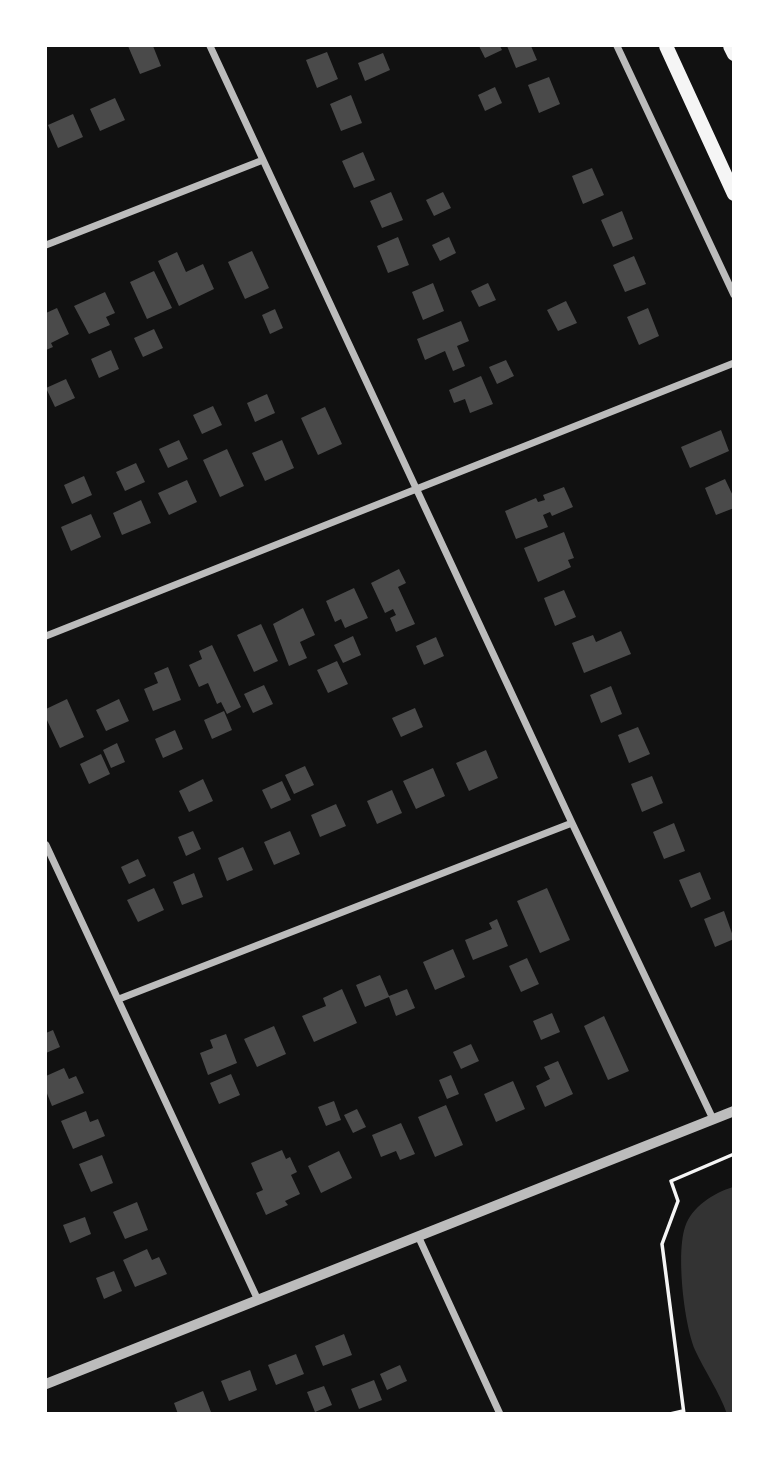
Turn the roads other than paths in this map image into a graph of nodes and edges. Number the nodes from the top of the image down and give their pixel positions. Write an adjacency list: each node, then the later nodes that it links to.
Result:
1 (210, 46): 6 (street)
2 (617, 46): 9 (street)
3 (666, 46): 7 (main road)
4 (730, 46): 5 (main road)
5 (733, 54)
6 (263, 160): 8 (street); 11 (street)
7 (733, 194)
8 (46, 245)
9 (733, 295)
10 (733, 363): 11 (street)
11 (418, 487): 12 (street); 13 (street)
12 (46, 636)
13 (572, 824): 15 (street); 17 (street)
14 (46, 845): 15 (street)
15 (119, 999): 19 (street)
16 (733, 1111): 17 (street)
17 (713, 1119): 18 (street)
18 (419, 1238): 19 (street); 21 (street)
19 (257, 1298): 20 (street)
20 (46, 1384)
21 (500, 1413)

